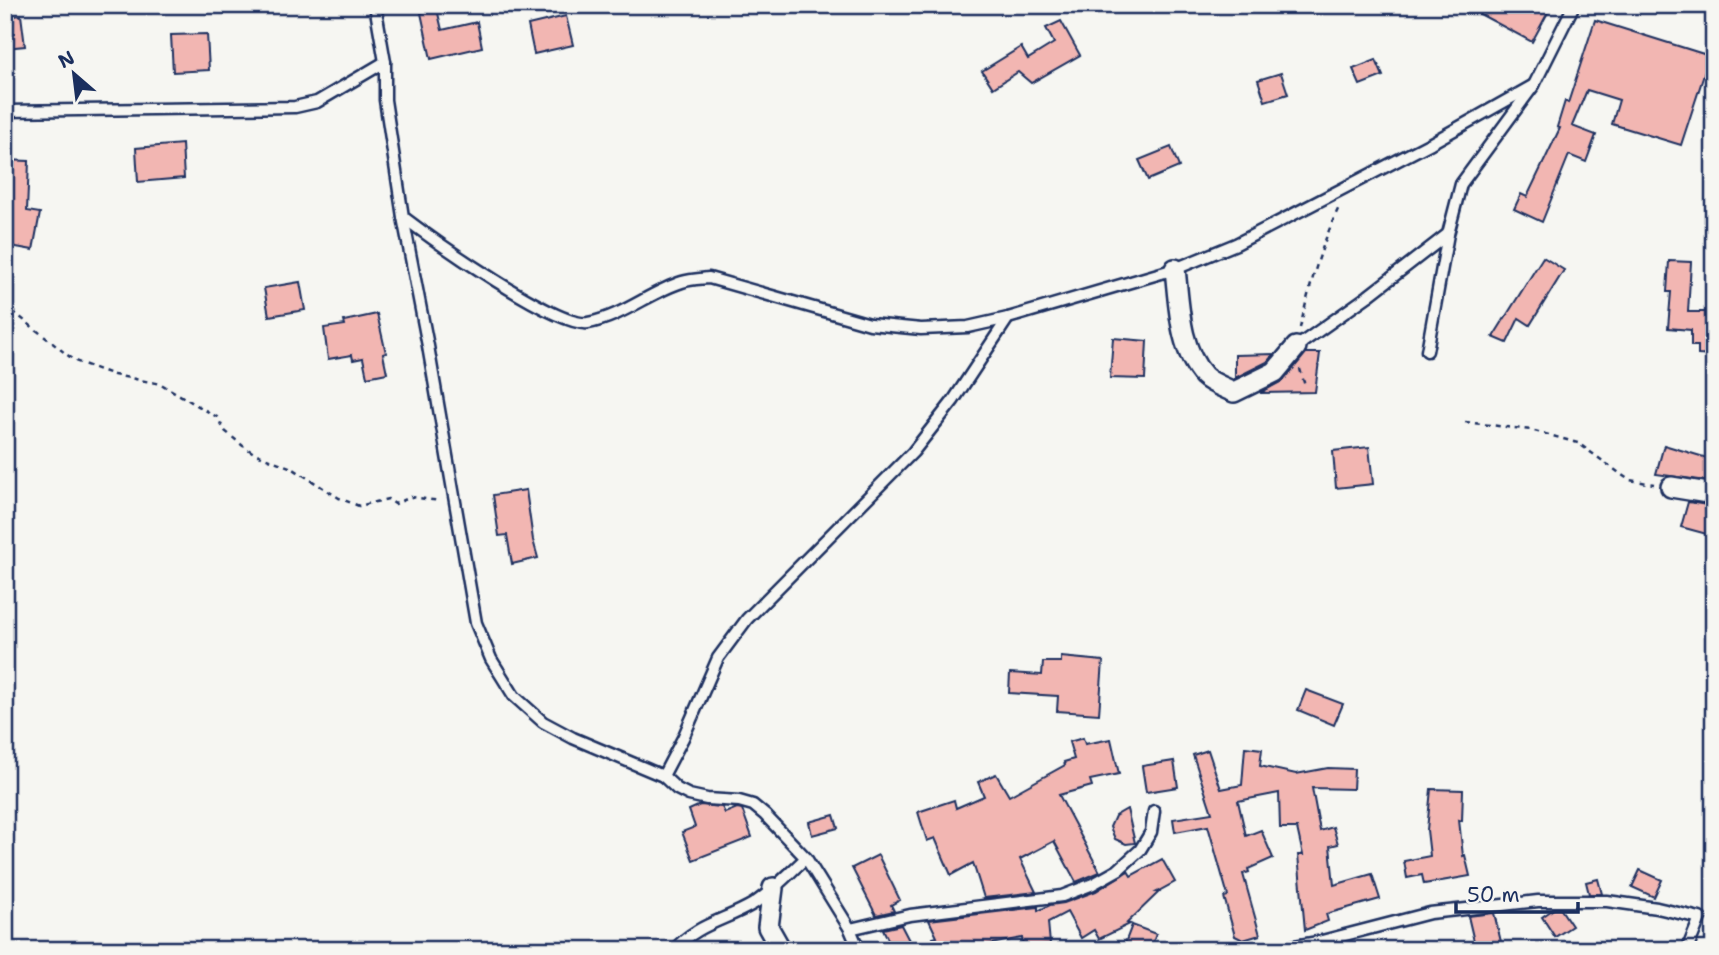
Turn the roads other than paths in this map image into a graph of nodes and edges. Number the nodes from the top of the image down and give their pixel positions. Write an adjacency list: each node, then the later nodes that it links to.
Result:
1 (375, 5): 3 (lane)
2 (1574, 5): 4 (lane)
3 (385, 62): 5 (lane); 6 (lane)
4 (1534, 85): 7 (lane); 8 (lane)
5 (5, 111)
6 (402, 218): 9 (lane); 14 (lane)
7 (1448, 234): 10 (lane); 11 (lane)
8 (1175, 269): 9 (lane); 10 (street)
9 (1008, 318): 14 (lane)
10 (1296, 347)
11 (1427, 351)
12 (1671, 487): 13 (street)
13 (1714, 494)
14 (663, 776): 16 (lane)
15 (1154, 811): 18 (lane)
16 (806, 858): 17 (lane); 18 (lane)
17 (773, 887): 19 (lane); 20 (street)
18 (850, 929): 21 (lane)
19 (674, 950)
20 (781, 950)
21 (859, 950)
22 (1271, 950): 23 (lane)
23 (1687, 950)

